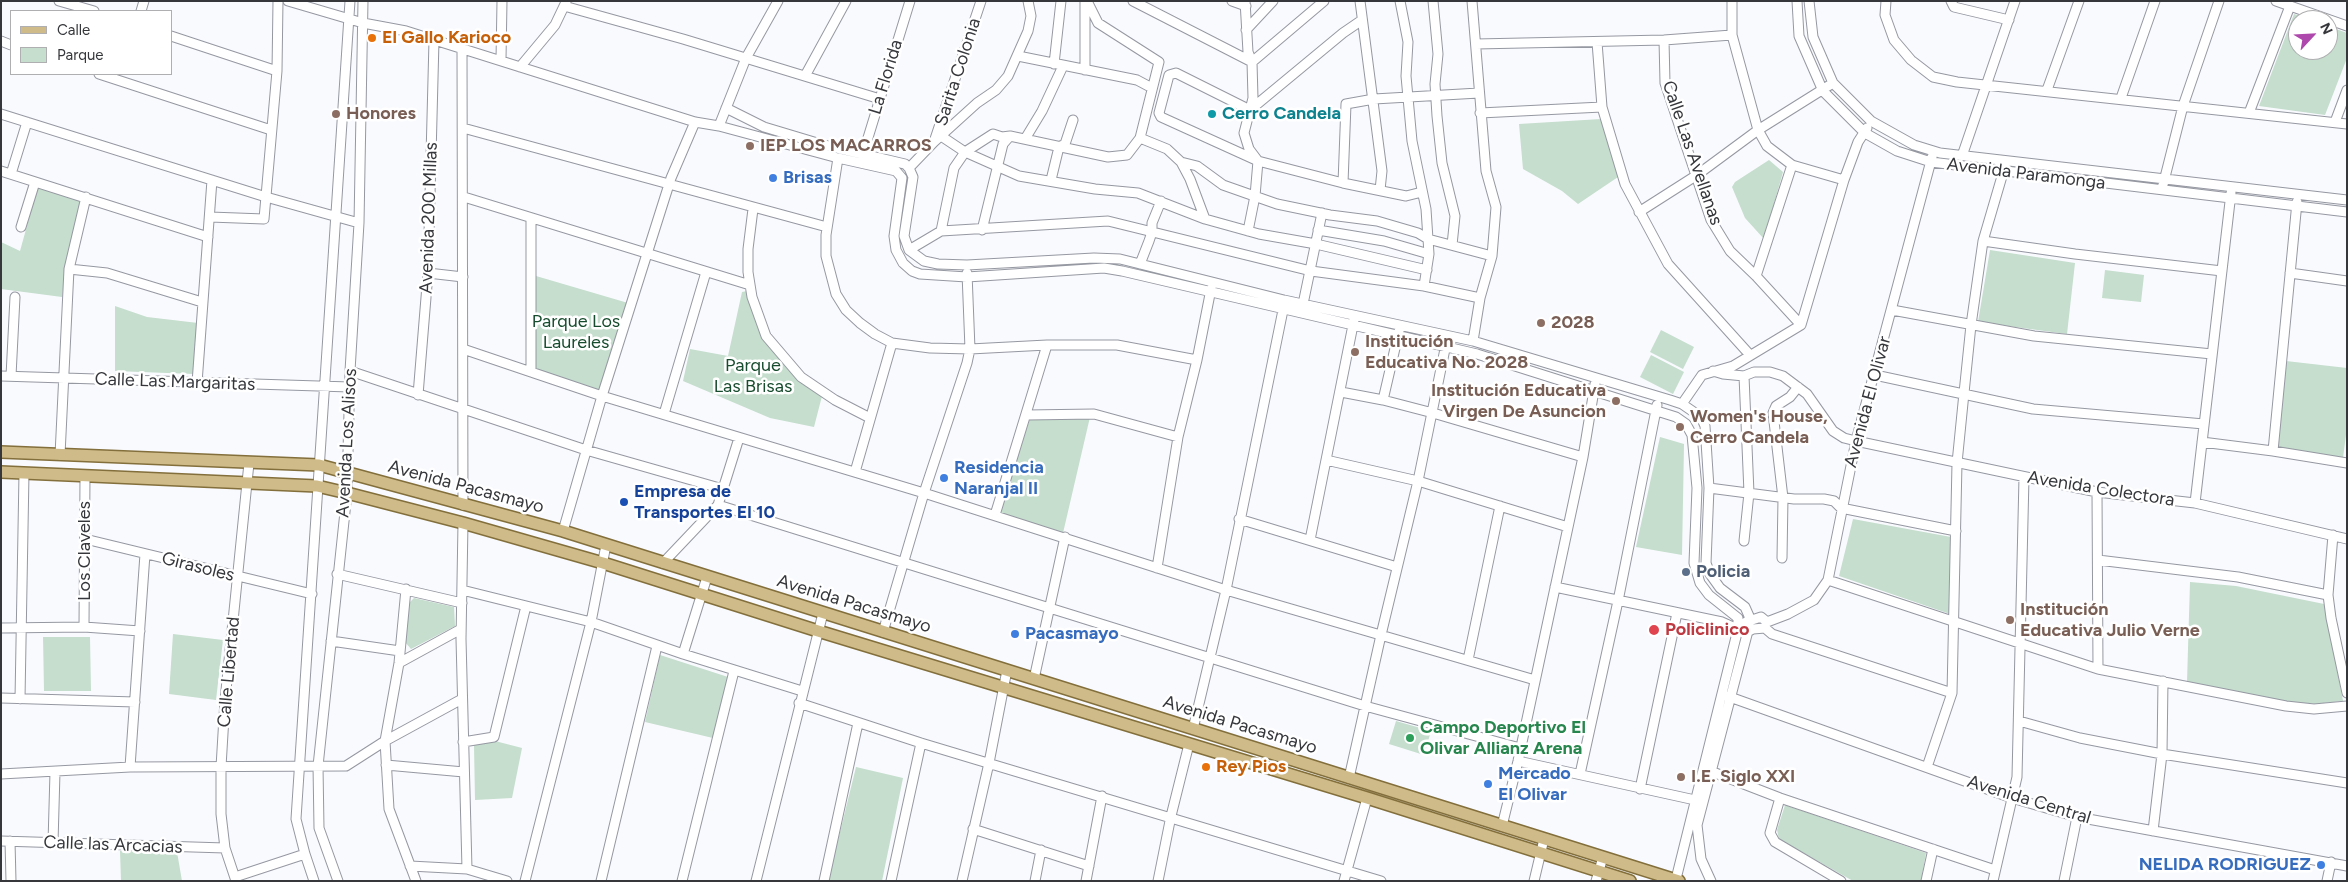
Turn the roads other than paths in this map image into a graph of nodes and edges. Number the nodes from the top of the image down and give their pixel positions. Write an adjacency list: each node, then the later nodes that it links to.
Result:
1 (59, 1): 32 (street)
2 (278, 1): 56 (street)
3 (288, 1): 37 (street)
4 (350, 1): 37 (street, Avenida Los Alisos)
5 (364, 1): 40 (street, Avenida Los Alisos)
6 (502, 1): 52 (street)
7 (846, 1): 59 (street)
8 (910, 1): 72 (street, La Florida)
9 (981, 1): 93 (street, Sarita Colonia)
10 (1028, 1): 50 (street)
11 (1061, 1): 54 (street)
12 (1086, 1): 57 (street); 63 (street)
13 (1232, 1): 34 (street)
14 (1273, 1): 42 (street)
15 (1324, 1): 53 (street)
16 (1360, 1): 38 (street)
17 (1400, 1): 69 (street)
18 (1433, 1): 68 (street)
19 (1472, 1): 48 (street)
20 (1732, 1): 43 (street)
21 (1797, 1): 66 (street, Avenida Paramonga)
22 (1809, 1): 61 (street, Avenida Paramonga)
23 (1886, 1): 62 (street)
24 (1951, 1): 39 (street)
25 (2015, 1): 39 (street)
26 (2079, 1): 64 (street)
27 (2155, 1): 71 (street)
28 (2219, 1): 73 (street)
29 (2276, 1): 35 (street)
30 (777, 2): 51 (street)
31 (1136, 2): 53 (street)
32 (79, 4): 36 (street)
33 (565, 4): 51 (street); 55 (street)
34 (1246, 4): 42 (street)
35 (2290, 6): 41 (street); 78 (street)
36 (92, 10)
37 (350, 20): 40 (street); 137 (street, Avenida Los Alisos)
38 (1362, 20): 70 (street); 76 (street)
39 (2009, 20): 62 (street)
40 (363, 23): 45 (street); 140 (street, Avenida Los Alisos)
41 (2347, 26)
42 (1246, 30): 53 (street)
43 (1732, 35): 46 (street); 89 (street)
44 (172, 36): 56 (street)
45 (434, 40): 49 (street); 165 (street, Avenida 200 Millas)
46 (1664, 40): 47 (street); 111 (street, Calle Las Avellanas)
47 (1597, 42): 48 (street); 74 (street)
48 (1476, 44): 67 (street)
49 (462, 48): 52 (street); 87 (street)
50 (1018, 56): 54 (street); 93 (street)
51 (746, 58): 59 (street); 75 (street)
52 (501, 60): 55 (street)
53 (1252, 62): 76 (street)
54 (1059, 65): 57 (street); 94 (street)
55 (520, 67): 83 (street)
56 (277, 70): 88 (street)
57 (1085, 70): 63 (street)
58 (105, 75): 60 (street)
59 (806, 76): 72 (street)
60 (124, 78): 88 (street)
61 (1833, 83): 66 (street); 81 (street, Avenida Paramonga)
62 (1988, 84): 64 (street); 99 (street)
63 (1152, 88): 92 (street)
64 (2047, 90): 71 (street)
65 (2347, 90): 84 (street)
66 (1823, 91): 89 (street); 90 (street, Avenida Paramonga)
67 (1479, 93): 68 (street); 77 (street)
68 (1437, 96): 69 (street); 152 (street)
69 (1407, 97): 70 (street); 122 (street)
70 (1374, 98): 117 (street); 120 (street)
71 (2121, 98): 73 (street)
72 (880, 99): 98 (street, La Florida)
73 (2183, 106): 78 (street); 115 (street)
74 (1602, 107): 77 (street); 133 (street)
75 (726, 108): 86 (street); 98 (street)
76 (1250, 110): 102 (street); 102 (street)
77 (1480, 113): 156 (street)
78 (2249, 113): 84 (street)
79 (1, 114): 82 (street)
80 (1073, 120): 95 (street)
81 (1871, 121): 90 (street); 97 (street, Avenida Paramonga)
82 (27, 122): 110 (street); 112 (street)
83 (695, 122): 86 (street); 118 (street)
84 (2335, 122): 85 (street)
85 (2347, 124)
86 (719, 126): 100 (street)
87 (463, 128): 118 (street); 127 (street)
88 (270, 130): 126 (street)
89 (1758, 130): 105 (street); 111 (street)
90 (1865, 133): 104 (street, Avenida Paramonga); 114 (street)
91 (1010, 136): 94 (street); 96 (street); 106 (street)
92 (1140, 138): 95 (street); 103 (street)
93 (938, 139): 96 (street); 107 (street)
94 (1025, 139): 95 (street)
95 (1059, 147): 113 (street)
96 (965, 152): 106 (street); 145 (street)
97 (1933, 152): 99 (street, Avenida Paramonga); 104 (street, Avenida El Olivar)
98 (863, 154): 107 (street)
99 (1962, 156): 101 (street, Avenida Paramonga)
100 (838, 158): 141 (street); 168 (street)
101 (2006, 160): 109 (street); 115 (street, Avenida Paramonga)
102 (1258, 161): 117 (street); 124 (street)
103 (1181, 162): 124 (street); 139 (street)
104 (1931, 162): 109 (street, Avenida Paramonga); 179 (street, Avenida El Olivar)
105 (1792, 165): 114 (street); 166 (street)
106 (997, 167): 113 (street); 143 (street)
107 (910, 168): 153 (street)
108 (1, 171): 110 (street)
109 (2004, 171): 121 (street, Avenida Paramonga); 150 (street)
110 (12, 174): 116 (street)
111 (1697, 175): 133 (street); 166 (street, Calle Las Avellanas)
112 (212, 180): 126 (street); 136 (street)
113 (1051, 180): 130 (street)
114 (1844, 180): 181 (street)
115 (2164, 180): 119 (street, Avenida Paramonga); 121 (street)
116 (36, 182): 125 (street); 142 (street)
117 (1343, 183): 120 (street)
118 (670, 185): 132 (street); 154 (street)
119 (2232, 188): 123 (street, Avenida Paramonga); 128 (street)
120 (1380, 190): 122 (street)
121 (2163, 191): 128 (street, Avenida Paramonga)
122 (1422, 192): 149 (street)
123 (2297, 195): 129 (street, Avenida Paramonga); 131 (street)
124 (1255, 196): 135 (street); 146 (street)
125 (86, 197): 148 (street); 159 (street)
126 (266, 197): 136 (street); 137 (street)
127 (464, 197): 138 (street); 167 (street)
128 (2230, 199): 131 (street, Avenida Paramonga); 162 (street)
129 (2347, 200)
130 (1161, 201): 139 (street); 147 (street)
131 (2297, 206): 134 (street, Avenida Paramonga); 164 (street)
132 (754, 209): 141 (street); 171 (street)
133 (1639, 212): 194 (street)
134 (2347, 212)
135 (1322, 213): 144 (street); 149 (street)
136 (210, 217): 148 (street)
137 (337, 217): 140 (street); 205 (street, Avenida Los Alisos)
138 (531, 218): 154 (street); 198 (street)
139 (1204, 219): 146 (street)
140 (359, 223): 196 (street, Avenida Los Alisos)
141 (827, 227): 188 (street)
142 (21, 228)
143 (982, 230): 145 (street); 147 (street)
144 (1318, 230): 151 (street); 155 (street)
145 (941, 231): 153 (street)
146 (1248, 231): 151 (street)
147 (1152, 232): 158 (street); 161 (street)
148 (208, 237): 176 (street)
149 (1428, 239): 152 (street); 155 (street)
150 (1983, 241): 162 (street); 182 (street)
151 (1316, 244): 160 (street); 161 (street)
152 (1452, 245): 156 (street)
153 (910, 250): 157 (street)
154 (648, 254): 163 (street); 212 (street)
155 (1429, 254): 160 (street)
156 (1492, 256): 175 (street)
157 (967, 264): 158 (street); 168 (street)
158 (1140, 264): 170 (street)
159 (69, 269): 176 (street); 202 (street)
160 (1427, 270): 172 (street)
161 (1311, 271): 172 (street); 177 (street)
162 (2222, 271): 193 (street)
163 (706, 272): 171 (street); 219 (street)
164 (2290, 273): 169 (street); 228 (street)
165 (428, 274): 167 (street); 211 (street, Avenida 200 Millas)
166 (1756, 276): 181 (street, Calle Las Avellanas)
167 (464, 277): 191 (street)
168 (967, 277): 173 (street); 192 (street)
169 (2347, 281)
170 (1212, 282): 173 (street); 177 (street)
171 (750, 285): 221 (street)
172 (1424, 286): 175 (street)
173 (1210, 293): 178 (street); 195 (street)
174 (15, 297): 200 (street)
175 (1480, 298): 187 (street)
176 (202, 302): 204 (street)
177 (1303, 304): 180 (street)
178 (1282, 310): 183 (street); 259 (street)
179 (1892, 310): 182 (street); 199 (street, Avenida El Olivar)
180 (1355, 316): 183 (street); 184 (street)
181 (1801, 325): 194 (street)
182 (1971, 325): 193 (street); 210 (street)
183 (1353, 326): 185 (street); 209 (street)
184 (1400, 326): 185 (street); 186 (street)
185 (1398, 336): 190 (street); 214 (street)
186 (1447, 337): 187 (street); 190 (street)
187 (1473, 341): 203 (street)
188 (892, 343): 192 (street); 221 (street)
189 (1047, 345): 192 (street); 195 (street); 220 (street)
190 (1445, 347): 208 (street); 218 (street)
191 (463, 349): 198 (street); 217 (street)
192 (970, 349): 250 (street)
193 (2212, 354): 222 (street)
194 (1750, 355): 197 (street)
195 (1197, 360): 223 (street)
196 (350, 371): 207 (street, Avenida Los Alisos); 211 (street)
197 (1713, 371): 201 (street, Avenida Colectora); 215 (street)
198 (531, 372): 212 (street)
199 (1875, 374): 210 (street); 225 (street, Avenida El Olivar)
200 (6, 376): 202 (street, Calle Las Margaritas)
201 (1744, 376): 206 (street, Avenida Colectora); 251 (street)
202 (63, 379): 204 (street, Calle Las Margaritas); 230 (street)
203 (1596, 379): 208 (street); 213 (street)
204 (197, 383): 205 (street, Calle Las Margaritas)
205 (326, 387): 207 (street, Calle Las Margaritas); 236 (street, Avenida Los Alisos)
206 (1798, 387): 225 (street, Avenida Colectora); 252 (street)
207 (350, 388): 240 (street, Avenida Los Alisos)
208 (1594, 390): 216 (street); 231 (street)
209 (1341, 392): 214 (street); 232 (street)
210 (1964, 393): 222 (street); 235 (street)
211 (418, 395): 217 (street)
212 (602, 396): 219 (street); 227 (street)
213 (1658, 397): 215 (street); 216 (street)
214 (1383, 400): 218 (street)
215 (1682, 404): 246 (street)
216 (1656, 409): 290 (street); 304 (street)
217 (464, 410): 227 (street); 254 (street)
218 (1433, 413): 231 (street); 243 (street)
219 (664, 414): 224 (street)
220 (1027, 415): 223 (street); 258 (street)
221 (870, 418): 238 (street)
222 (2204, 424): 226 (street)
223 (1178, 437): 278 (street)
224 (739, 438): 238 (street); 247 (street)
225 (1856, 441): 235 (street, Avenida Colectora); 257 (street, Avenida El Olivar)
226 (2202, 442): 228 (street); 253 (street)
227 (586, 450): 247 (street); 262 (street)
228 (2273, 450): 234 (street)
229 (1, 452): 230 (main road, Avenida Pacasmayo)
230 (60, 455): 233 (main road, Avenida Pacasmayo)
231 (1583, 457): 261 (street)
232 (1326, 460): 243 (street); 268 (street)
233 (249, 462): 236 (main road, Avenida Pacasmayo); 244 (street, Calle Libertad)
234 (2347, 463)
235 (1957, 464): 242 (street, Avenida Colectora); 263 (street)
236 (319, 466): 240 (main road, Avenida Pacasmayo); 245 (street, Avenida Los Alisos)
237 (1, 472): 239 (main road, Avenida Pacasmayo)
238 (855, 472): 250 (street)
239 (24, 473): 241 (main road, Avenida Pacasmayo); 302 (street)
240 (348, 473): 249 (street, Avenida Los Alisos); 254 (main road, Avenida Pacasmayo)
241 (85, 476): 244 (main road, Avenida Pacasmayo); 267 (street, Los Claveles)
242 (2024, 478): 248 (street, Avenida Colectora); 311 (street)
243 (1418, 481): 256 (street); 277 (street)
244 (249, 483): 245 (main road, Avenida Pacasmayo); 280 (street, Calle Libertad)
245 (317, 486): 249 (main road, Avenida Pacasmayo); 287 (street, Avenida Los Alisos)
246 (1709, 488): 251 (street); 296 (street)
247 (723, 489): 255 (street)
248 (2097, 492): 253 (street, Avenida Colectora); 273 (street)
249 (347, 493): 260 (main road, Avenida Pacasmayo); 279 (street, Avenida Los Alisos)
250 (924, 493): 258 (street); 276 (street)
251 (1749, 493): 252 (street); 269 (street)
252 (1783, 498): 257 (street); 272 (street)
253 (2196, 503): 264 (street, Avenida Colectora)
254 (463, 504): 262 (main road, Avenida Pacasmayo)
255 (718, 505): 275 (street); 276 (street)
256 (1500, 506): 261 (street); 316 (street)
257 (1841, 508): 263 (street); 282 (street, Avenida El Olivar)
258 (995, 515): 265 (street)
259 (1239, 519): 268 (street); 286 (street)
260 (463, 523): 274 (main road, Avenida Pacasmayo); 285 (street)
261 (1568, 527): 283 (street)
262 (562, 531): 270 (main road, Avenida Pacasmayo)
263 (1956, 531): 297 (street)
264 (2333, 535): 266 (street, Avenida Colectora); 289 (street)
265 (1065, 537): 278 (street); 293 (street)
266 (2347, 538)
267 (85, 539): 271 (street, Girasoles); 300 (street, Los Claveles)
268 (1310, 540): 277 (street)
269 (1744, 541)
270 (606, 545): 274 (street); 275 (main road, Avenida Pacasmayo)
271 (145, 554): 280 (street, Girasoles); 305 (street)
272 (1782, 558)
273 (2098, 560): 289 (street); 318 (street)
274 (603, 563): 288 (main road, Avenida Pacasmayo); 298 (street)
275 (663, 563): 281 (main road, Avenida Pacasmayo)
276 (903, 563): 293 (street); 307 (street)
277 (1397, 567): 309 (street)
278 (1157, 568): 286 (street)
279 (338, 574): 284 (street); 310 (street, Avenida Los Alisos)
280 (239, 576): 287 (street, Girasoles); 351 (street, Calle Libertad)
281 (707, 577): 288 (street); 294 (main road, Avenida Pacasmayo)
282 (1828, 580): 297 (street); 299 (street, Avenida El Olivar)
283 (1555, 587): 290 (street); 322 (street)
284 (406, 589): 291 (street); 313 (street)
285 (462, 590): 291 (street); 292 (street)
286 (1226, 590): 309 (street); 315 (street)
287 (312, 594): 348 (street, Avenida Los Alisos)
288 (702, 594): 306 (main road, Avenida Pacasmayo); 314 (street)
289 (2328, 595): 327 (street)
290 (1618, 601): 295 (street); 357 (street)
291 (462, 602): 303 (street)
292 (526, 606): 298 (street); 340 (street)
293 (1050, 608): 315 (street); 321 (street)
294 (823, 613): 306 (street); 307 (main road, Avenida Pacasmayo)
295 (1678, 613): 304 (street); 360 (street)
296 (1752, 618): 299 (street); 304 (street); 308 (street)
297 (1954, 620): 311 (street); 326 (street)
298 (591, 622): 312 (street); 397 (street)
299 (1763, 626): 308 (street, Avenida El Olivar); 326 (street)
300 (84, 627): 302 (street); 305 (street)
301 (1, 628): 302 (street)
302 (21, 628): 330 (street)
303 (461, 629): 317 (street); 331 (street)
304 (1738, 629): 308 (street); 328 (street)
305 (140, 630): 332 (street)
306 (818, 631): 324 (main road, Avenida Pacasmayo); 325 (street)
307 (883, 632): 319 (main road, Avenida Pacasmayo)
308 (1748, 632): 328 (street)
309 (1381, 634): 316 (street); 334 (street)
310 (331, 641): 313 (street); 349 (street, Avenida Los Alisos)
311 (2021, 644): 318 (street); 336 (street)
312 (657, 646): 314 (street); 398 (street)
313 (400, 651): 317 (street)
314 (683, 654): 320 (street)
315 (1211, 659): 334 (street); 338 (street)
316 (1468, 660): 322 (street)
317 (399, 663): 339 (street)
318 (2098, 669): 323 (street)
319 (1007, 670): 321 (main road, Avenida Pacasmayo); 324 (street)
320 (734, 671): 325 (street); 399 (street)
321 (1034, 679): 338 (main road, Avenida Pacasmayo)
322 (1535, 680): 343 (street)
323 (2163, 681): 335 (street); 344 (street)
324 (1003, 688): 342 (main road, Avenida Pacasmayo); 346 (street)
325 (802, 691): 333 (street)
326 (1952, 693): 352 (street)
327 (2347, 693)
328 (1726, 696): 352 (street, Avenida Central); 353 (street)
329 (1, 698): 330 (street)
330 (20, 699): 332 (street)
331 (462, 699): 339 (street); 340 (street)
332 (135, 702): 350 (street)
333 (799, 703): 337 (street); 400 (street)
334 (1365, 706): 343 (street); 358 (street)
335 (2347, 706)
336 (2019, 720): 344 (street); 364 (street)
337 (858, 723): 341 (street); 401 (street)
338 (1193, 729): 358 (main road, Avenida Pacasmayo)
339 (385, 741): 347 (street); 349 (street)
340 (463, 742): 355 (street)
341 (921, 743): 346 (street); 402 (street)
342 (1190, 744): 362 (main road, Avenida Pacasmayo); 366 (street)
343 (1520, 748): 345 (street)
344 (2162, 754): 359 (street); 370 (street)
345 (1518, 761): 357 (street); 368 (street)
346 (989, 763): 361 (street); 369 (street)
347 (386, 765): 355 (street); 381 (street)
348 (300, 766): 349 (street); 351 (street); 378 (street, Avenida Los Alisos)
349 (318, 766): 394 (street, Avenida Los Alisos)
350 (130, 767): 351 (street); 354 (street)
351 (221, 767): 374 (street, Calle Libertad)
352 (1927, 767): 364 (street, Avenida Central)
353 (1707, 770): 363 (street); 365 (street); 410 (street)
354 (55, 772): 356 (street); 373 (street)
355 (464, 772): 384 (street)
356 (1, 774)
357 (1580, 774): 360 (street)
358 (1350, 778): 368 (main road, Avenida Pacasmayo)
359 (2347, 784)
360 (1640, 789): 365 (street)
361 (1102, 796): 366 (street); 382 (street)
362 (1367, 798): 377 (main road, Avenida Pacasmayo); 386 (street)
363 (1780, 798): 375 (street); 411 (street)
364 (2012, 798): 367 (street, Avenida Central); 385 (street)
365 (1695, 800): 391 (street)
366 (1171, 816): 386 (street); 390 (street)
367 (2077, 817): 370 (street, Avenida Central); 414 (street)
368 (1502, 826): 371 (main road, Avenida Pacasmayo)
369 (973, 829): 376 (street); 403 (street)
370 (2153, 831): 380 (street, Avenida Central)
371 (1544, 839): 377 (street); 379 (main road, Avenida Pacasmayo)
372 (6, 842): 373 (street, Calle las Arcacias); 392 (street)
373 (53, 843): 374 (street, Calle las Arcacias)
374 (225, 848): 389 (street, Calle Libertad)
375 (1932, 849): 385 (street); 412 (street)
376 (1041, 850): 382 (street); 404 (street)
377 (1541, 853): 387 (main road, Avenida Pacasmayo); 408 (street)
378 (304, 854): 389 (street); 393 (street, Avenida Los Alisos)
379 (1603, 857): 387 (street); 388 (main road, Avenida Pacasmayo)
380 (2331, 862): 383 (street, Avenida Central); 415 (street)
381 (410, 866): 384 (street); 395 (street)
382 (1089, 866): 405 (street)
383 (2347, 866)
384 (467, 869): 396 (street)
385 (1995, 870): 413 (street)
386 (1347, 871): 406 (street); 407 (street)
387 (1598, 876): 409 (main road, Avenida Pacasmayo)
388 (1652, 877): 391 (main road, Avenida Pacasmayo)
389 (235, 879)
390 (1161, 880)
391 (1677, 880)
392 (11, 881)
393 (314, 881)
394 (338, 881)
395 (416, 881)
396 (507, 881)
397 (525, 881)
398 (601, 881)
399 (682, 881)
400 (756, 881)
401 (824, 881)
402 (891, 881)
403 (962, 881)
404 (1035, 881)
405 (1086, 881)
406 (1344, 881)
407 (1380, 881)
408 (1534, 881)
409 (1630, 881)
410 (1710, 881)
411 (1841, 881)
412 (1926, 881)
413 (1993, 881)
414 (2064, 881)
415 (2328, 881)

